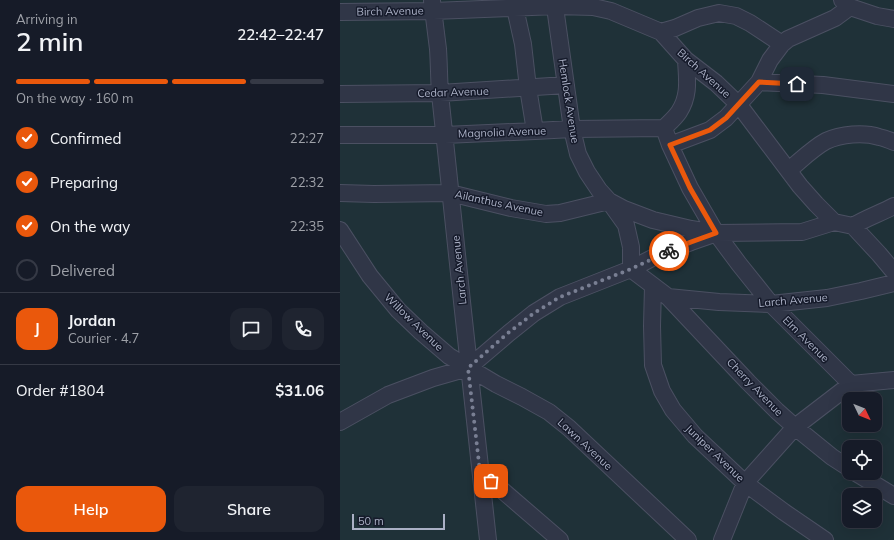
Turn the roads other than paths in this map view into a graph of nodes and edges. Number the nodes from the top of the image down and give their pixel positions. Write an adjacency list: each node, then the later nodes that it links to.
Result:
1 (848, 2): 7 (lane); 9 (lane)
2 (555, 3): 3 (lane, Birch Avenue); 5 (lane, Birch Avenue); 12 (lane, Hemlock Avenue)
3 (593, 3): 8 (lane, Birch Avenue)
4 (433, 5): 5 (lane, Birch Avenue); 6 (lane, Birch Avenue); 14 (lane, Larch Avenue)
5 (515, 8): 13 (lane)
6 (340, 12)
7 (894, 19)
8 (661, 32): 9 (lane); 10 (lane, Birch Avenue)
9 (782, 44): 11 (lane)
10 (686, 60): 17 (lane, Birch Avenue); 18 (lane)
11 (759, 82): 16 (lane); 17 (lane)
12 (566, 85): 13 (lane, Cedar Avenue); 19 (lane, Hemlock Avenue)
13 (528, 88): 14 (lane, Cedar Avenue); 20 (lane)
14 (440, 93): 15 (lane, Cedar Avenue); 22 (lane, Larch Avenue)
15 (340, 94)
16 (894, 94)
17 (739, 105): 24 (lane); 25 (lane, Birch Avenue)
18 (664, 128): 19 (lane, Magnolia Avenue); 24 (lane, Elm Avenue)
19 (572, 129): 20 (lane, Magnolia Avenue); 28 (lane, Hemlock Avenue)
20 (535, 132): 22 (lane, Magnolia Avenue)
21 (340, 135): 22 (lane, Magnolia Avenue)
22 (445, 135): 27 (lane, Larch Avenue)
23 (894, 142): 25 (lane)
24 (670, 145): 33 (lane, Elm Avenue)
25 (789, 170): 30 (lane, Birch Avenue)
26 (340, 193): 27 (lane, Ailanthus Avenue)
27 (450, 193): 28 (lane, Ailanthus Avenue); 40 (lane, Larch Avenue)
28 (609, 201): 33 (lane, Hemlock Avenue); 34 (lane)
29 (894, 206): 31 (lane)
30 (834, 222): 31 (lane); 33 (lane, Hemlock Avenue)
31 (853, 226): 35 (lane)
32 (340, 230): 40 (lane, Willow Avenue)
33 (716, 233): 34 (lane); 39 (lane, Elm Avenue)
34 (631, 269): 37 (lane); 40 (lane)
35 (894, 272)
36 (894, 282): 39 (lane, Larch Avenue)
37 (653, 286): 38 (lane); 48 (lane, Juniper Avenue)
38 (668, 297): 39 (lane, Larch Avenue); 44 (lane, Cherry Avenue)
39 (771, 304): 42 (lane, Elm Avenue)
40 (468, 368): 43 (lane); 46 (lane, Larch Avenue); 52 (lane, Lawn Avenue)
41 (894, 380): 42 (lane)
42 (851, 384): 44 (lane)
43 (340, 422)
44 (795, 427): 45 (lane, Cherry Avenue); 48 (lane)
45 (842, 463)
46 (480, 472): 50 (lane, Larch Avenue); 51 (lane)
47 (868, 480): 49 (lane)
48 (745, 482): 53 (lane); 54 (lane, Juniper Avenue)
49 (894, 496)
50 (488, 540)
51 (560, 540)
52 (688, 540)
53 (722, 540)
54 (825, 540)

